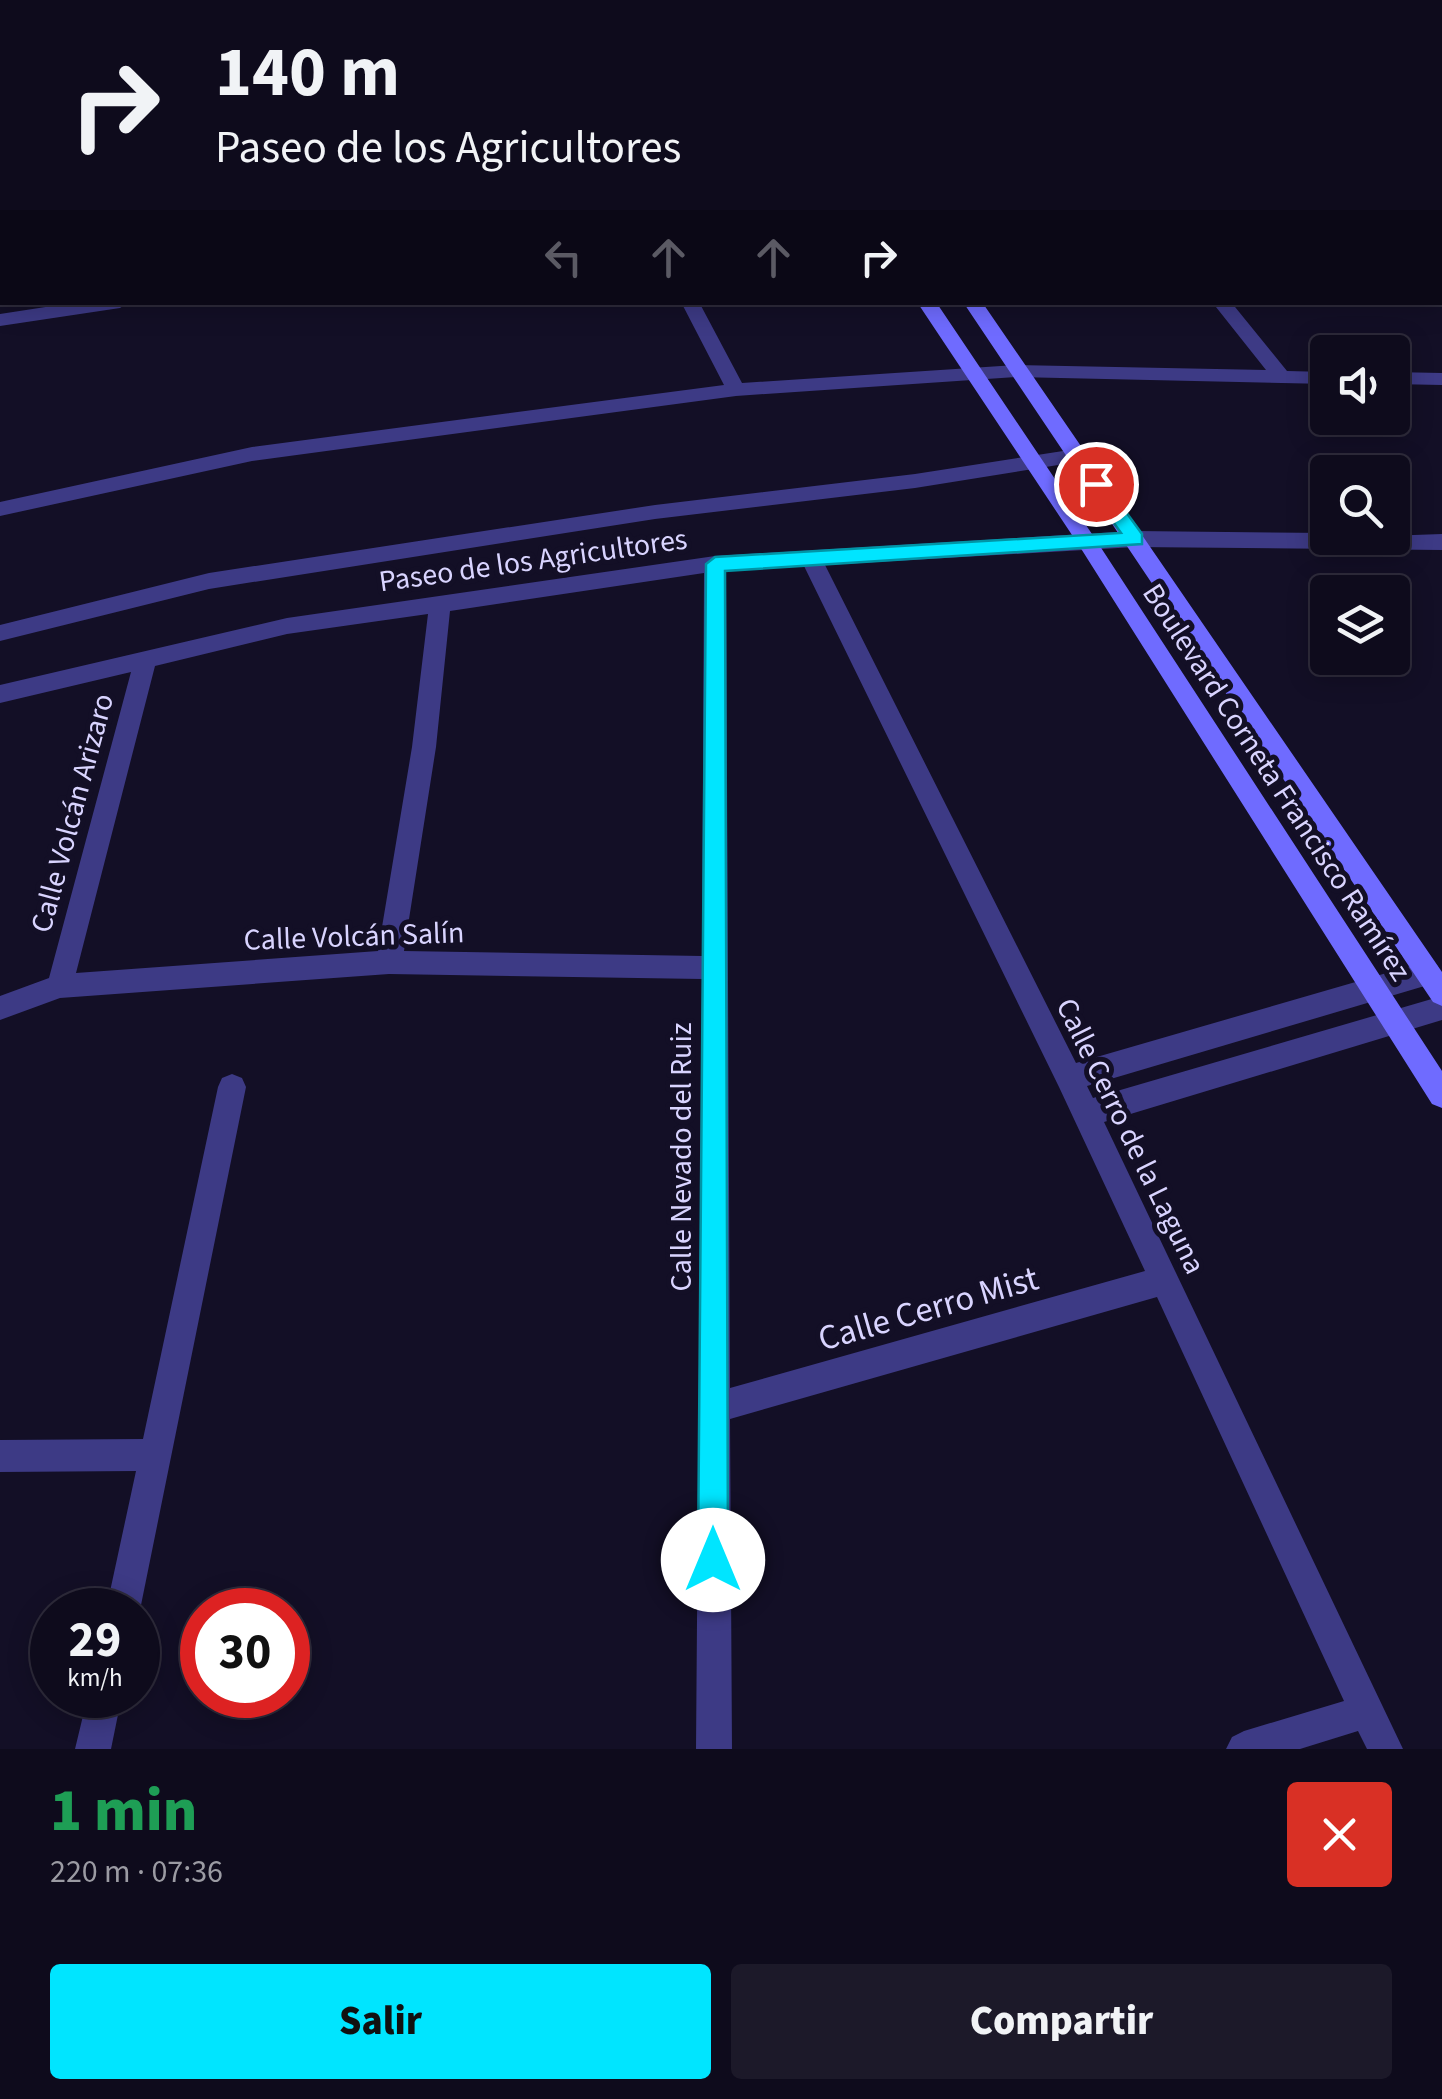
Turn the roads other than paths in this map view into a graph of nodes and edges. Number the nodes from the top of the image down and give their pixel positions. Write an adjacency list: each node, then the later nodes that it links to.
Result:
1 (100, 305): 6 (street)
2 (692, 305): 13 (street)
3 (928, 305): 8 (street, Boulevard Corneta Francisco Ramírez)
4 (974, 305): 7 (street, Boulevard Corneta Francisco Ramírez)
5 (1223, 305): 9 (street)
6 (0, 320)
7 (1016, 371): 8 (street); 9 (street); 14 (street, Boulevard Corneta Francisco Ramírez)
8 (970, 372): 13 (street); 15 (street, Boulevard Corneta Francisco Ramírez)
9 (1282, 377): 10 (street)
10 (1310, 378)
11 (1410, 378): 12 (street)
12 (1442, 379)
13 (736, 390): 16 (street)
14 (1076, 456): 15 (street); 17 (street, Boulevard Corneta Francisco Ramírez)
15 (1032, 463): 18 (street, Boulevard Corneta Francisco Ramírez); 23 (street)
16 (0, 509)
17 (1135, 539): 18 (street, Paseo de los Agricultores); 19 (street, Paseo de los Agricultores); 28 (street, Boulevard Corneta Francisco Ramírez)
18 (1087, 542): 20 (street, Paseo de los Agricultores); 30 (street, Boulevard Corneta Francisco Ramírez)
19 (1442, 542)
20 (810, 556): 21 (street, Paseo de los Agricultores); 34 (street, Calle Cerro de la Laguna)
21 (715, 564): 22 (street, Paseo de los Agricultores); 27 (street, Calle Nevado del Ruiz)
22 (440, 602): 24 (street, Paseo de los Agricultores); 26 (street)
23 (0, 634)
24 (146, 657): 25 (street, Paseo de los Agricultores); 29 (street, Calle Volcán Arizaro)
25 (0, 694)
26 (389, 962): 27 (street, Calle Volcán Salín); 29 (street, Calle Volcán Salín)
27 (714, 968): 39 (street, Calle Nevado del Ruiz)
28 (1435, 983): 30 (street)
29 (60, 986): 31 (street, Calle Volcán Salín)
30 (1374, 989): 33 (street, Boulevard Corneta Francisco Ramírez); 34 (street)
31 (0, 1008)
32 (1442, 1008): 33 (street)
33 (1395, 1022): 36 (street, Boulevard Corneta Francisco Ramírez); 37 (street)
34 (1069, 1078): 37 (street, Calle Cerro de la Laguna)
35 (232, 1087): 40 (street)
36 (1442, 1095)
37 (1085, 1114): 38 (street, Calle Cerro de la Laguna)
38 (1164, 1280): 39 (street, Calle Cerro Mist); 43 (street, Calle Cerro de la Laguna)
39 (712, 1409): 46 (street, Calle Nevado del Ruiz)
40 (156, 1455): 41 (street); 42 (street)
41 (0, 1456)
42 (128, 1588)
43 (1367, 1711): 47 (street); 48 (street, Calle Cerro de la Laguna)
44 (100, 1718): 45 (street)
45 (93, 1749)
46 (714, 1749)
47 (1244, 1749)
48 (1385, 1749)

